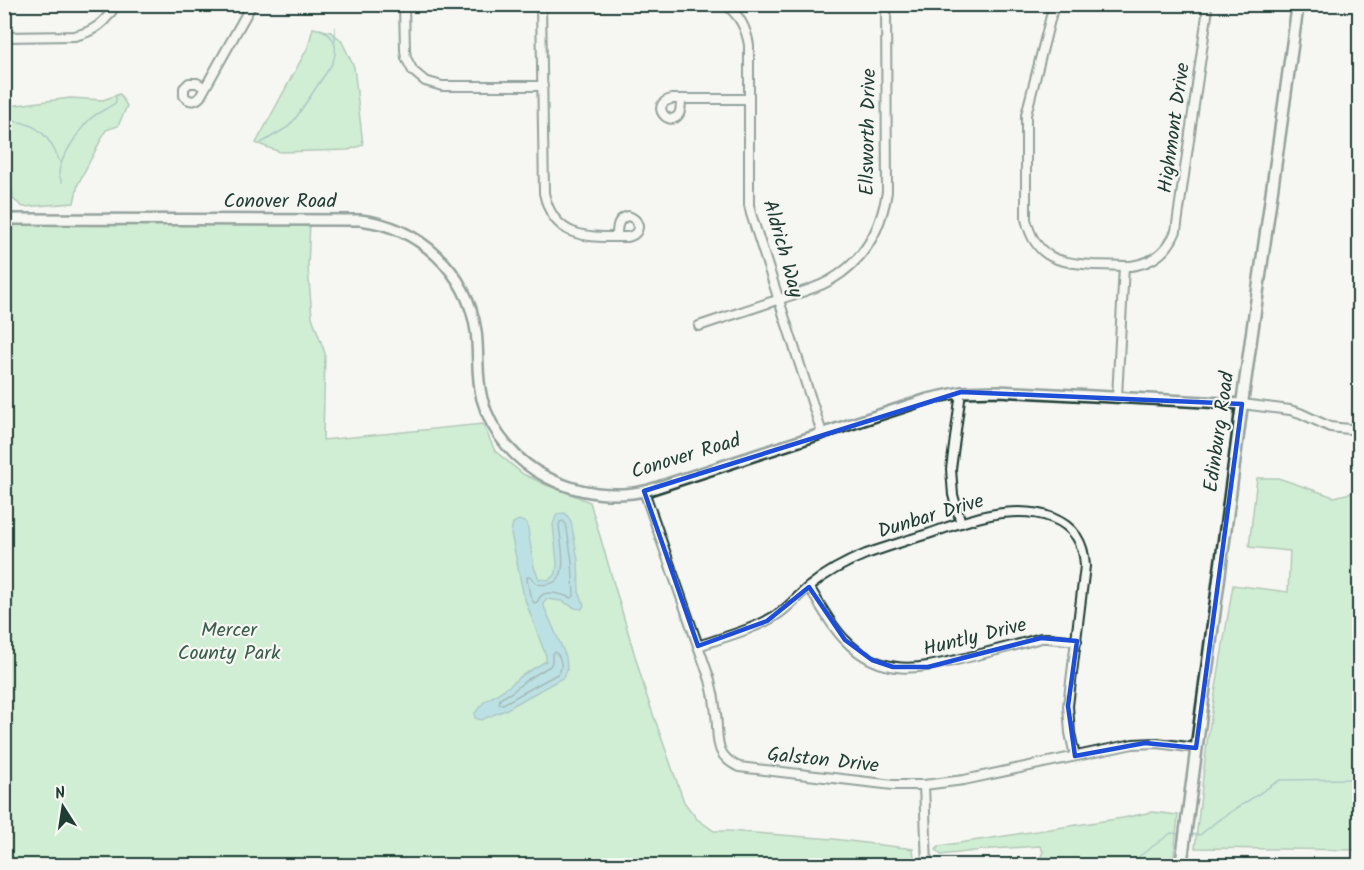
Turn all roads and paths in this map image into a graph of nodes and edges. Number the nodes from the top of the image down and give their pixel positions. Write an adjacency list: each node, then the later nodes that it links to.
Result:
1 (116, 4): 10 (street)
2 (252, 4): 12 (street)
3 (404, 4): 11 (street)
4 (542, 4): 11 (street)
5 (725, 4): 14 (street, Aldrich Way)
6 (886, 4): 18 (street, Ellsworth Drive)
7 (1054, 4): 17 (street)
8 (1206, 4): 17 (street, Highmont Drive)
9 (1298, 4): 22 (main road, Edinburg Road)
10 (4, 37)
11 (543, 86): 16 (street)
12 (204, 88)
13 (681, 99): 14 (street)
14 (749, 99): 18 (street, Aldrich Way)
15 (4, 219): 25 (street, Conover Road)
16 (617, 237)
17 (1124, 266): 21 (street)
18 (779, 300): 19 (street, Ellsworth Drive); 24 (street, Aldrich Way)
19 (699, 326)
20 (961, 392): 21 (street, Conover Road); 24 (street, Conover Road); 26 (street)
21 (1117, 397): 22 (street, Conover Road)
22 (1242, 404): 23 (street); 30 (main road, Edinburg Road)
23 (1359, 428)
24 (822, 433): 25 (street, Conover Road)
25 (644, 491): 29 (street, Galston Drive)
26 (961, 523): 27 (street, Dunbar Drive); 28 (street, Dunbar Drive)
27 (809, 587): 28 (street, Huntly Drive); 29 (street, Dunbar Drive)
28 (1077, 641): 31 (street, Dunbar Drive)
29 (698, 646): 32 (street, Galston Drive)
30 (1196, 748): 31 (street, Galston Drive); 34 (main road, Edinburg Road)
31 (1075, 756): 32 (street, Galston Drive)
32 (924, 785): 33 (street)
33 (927, 866)
34 (1181, 866)

